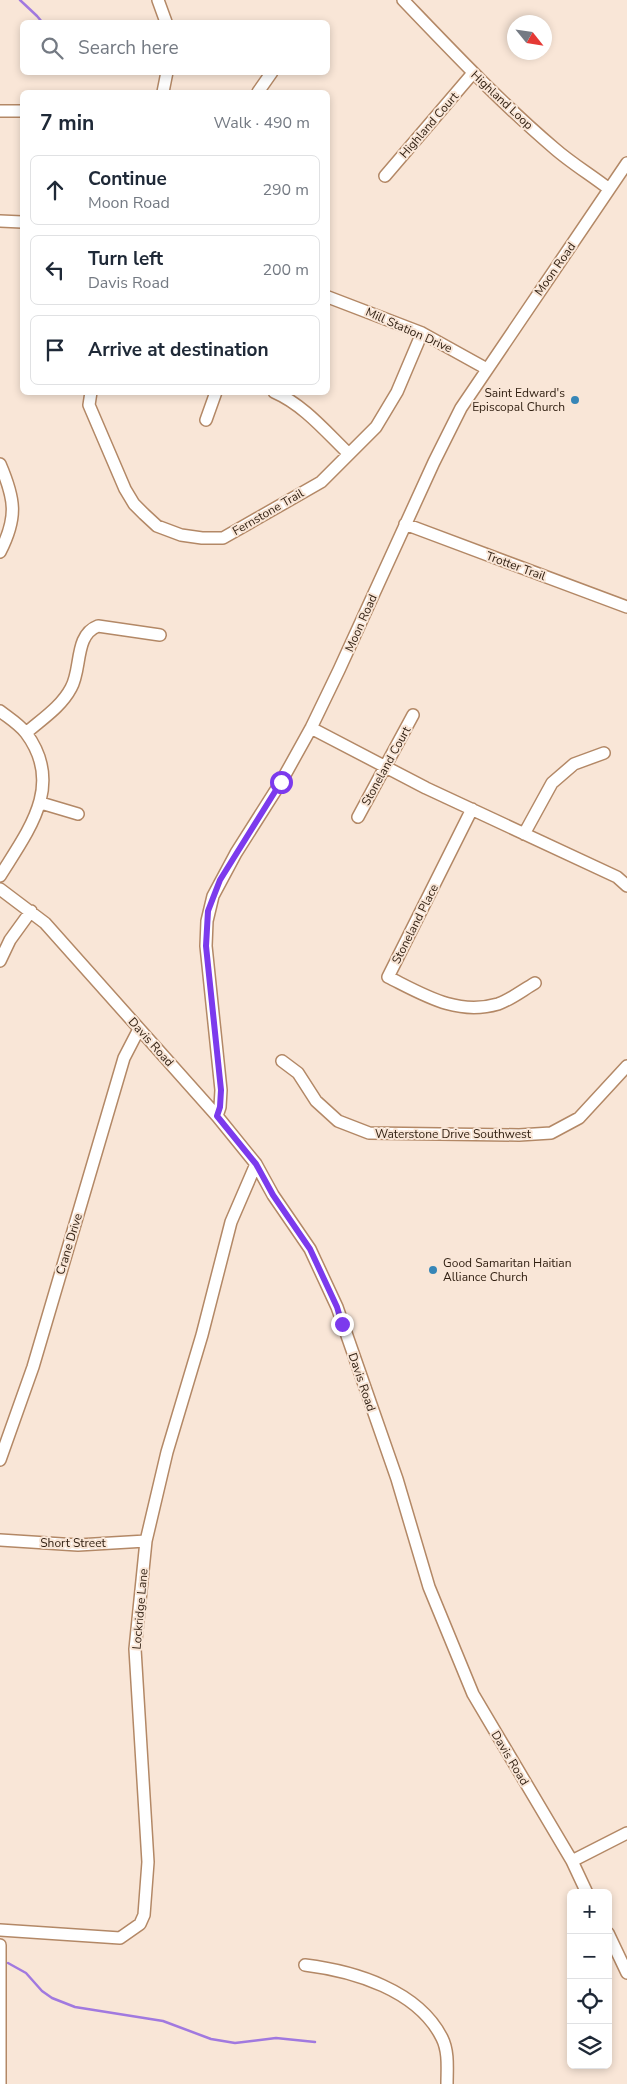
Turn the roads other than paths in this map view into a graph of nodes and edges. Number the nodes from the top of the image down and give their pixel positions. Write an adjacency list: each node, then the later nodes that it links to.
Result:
1 (158, 0): 3 (street)
2 (403, 0): 4 (street, Highland Loop)
3 (165, 20)
4 (474, 73): 12 (street, Highland Court); 13 (street, Highland Loop)
5 (166, 75): 7 (street)
6 (270, 75): 8 (street)
7 (163, 90)
8 (259, 90)
9 (0, 110): 10 (street)
10 (20, 111)
11 (627, 163): 13 (street, Moon Road)
12 (386, 176)
13 (609, 189): 18 (street, Moon Road)
14 (0, 221): 15 (street)
15 (20, 222)
16 (330, 297): 17 (street, Mill Station Drive)
17 (422, 333): 18 (street, Mill Station Drive); 23 (street, Fernstone Trail)
18 (488, 368): 25 (street, Moon Road)
19 (91, 395): 23 (street, Fernstone Trail)
20 (215, 395): 22 (street)
21 (281, 395): 23 (street)
22 (206, 420)
23 (349, 454)
24 (0, 464): 26 (street)
25 (405, 524): 27 (street, Trotter Trail); 31 (street, Moon Road)
26 (0, 552)
27 (627, 607)
28 (160, 635): 32 (street)
29 (0, 711): 32 (street)
30 (414, 715): 34 (street, Stoneland Court)
31 (311, 728): 34 (street); 49 (street, Moon Road)
32 (26, 733): 35 (street)
33 (604, 753): 39 (street)
34 (386, 767): 36 (street); 38 (street, Stoneland Court)
35 (41, 803): 37 (street); 40 (street)
36 (472, 809): 39 (street); 45 (street, Stoneland Place)
37 (78, 814)
38 (358, 817)
39 (524, 834): 41 (street)
40 (0, 876)
41 (627, 886)
42 (0, 889): 43 (street, Davis Road)
43 (31, 911): 44 (street); 46 (street, Davis Road)
44 (0, 961)
45 (534, 983)
46 (139, 1029): 49 (street, Davis Road); 51 (street, Crane Drive)
47 (282, 1061): 48 (street, Waterstone Drive Southwest)
48 (627, 1066)
49 (217, 1116): 50 (street, Davis Road)
50 (256, 1164): 53 (street, Lockridge Lane); 55 (street, Davis Road)
51 (0, 1460)
52 (0, 1540): 53 (street, Short Street)
53 (146, 1541): 57 (street, Lockridge Lane)
54 (627, 1833): 55 (street)
55 (572, 1861): 56 (street, Davis Road)
56 (585, 1889)
57 (0, 1930)
58 (608, 1934): 61 (street)
59 (0, 1945): 62 (street)
60 (304, 1965): 63 (street)
61 (627, 1973)
62 (0, 2084)
63 (447, 2084)

